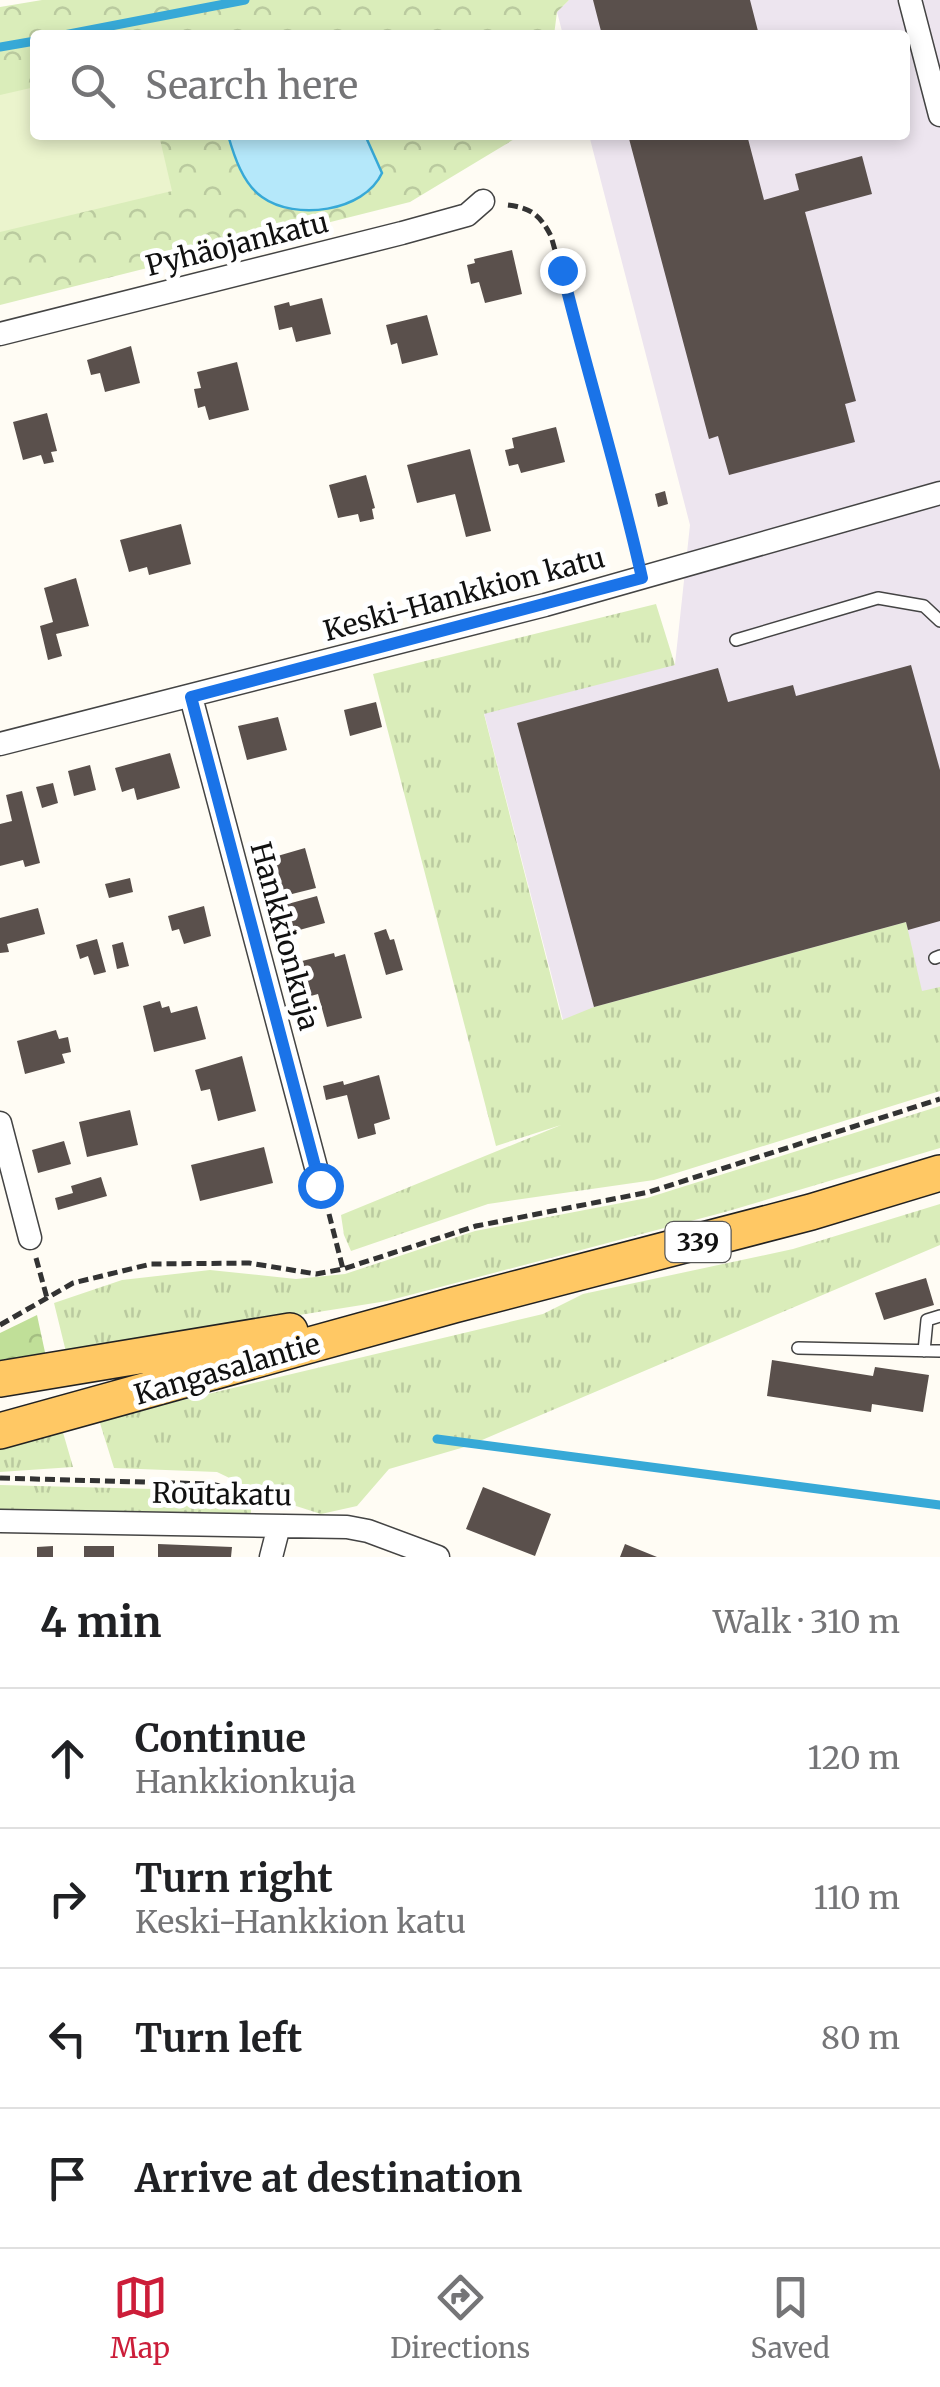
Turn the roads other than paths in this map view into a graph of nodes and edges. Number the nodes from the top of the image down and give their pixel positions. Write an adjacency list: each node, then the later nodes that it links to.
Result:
1 (910, 0): 2 (street)
2 (940, 115)
3 (483, 201): 4 (street, Pyhäojankatu)
4 (0, 334)
5 (940, 492): 8 (street, Keski-Hankkion katu)
6 (940, 621): 7 (lane)
7 (736, 640)
8 (191, 697): 9 (street, Keski-Hankkion katu); 12 (street, Hankkionkuja)
9 (0, 744)
10 (0, 1123): 13 (street)
11 (940, 1174): 14 (main road, Kangasalantie / 339)
12 (322, 1190)
13 (30, 1238)
14 (454, 1305): 19 (main road, Kangasalantie / 339); 20 (main road, Kangasalantie / 339)
15 (940, 1316): 17 (lane)
16 (798, 1348): 17 (lane)
17 (924, 1351): 18 (lane)
18 (940, 1351)
19 (0, 1379)
20 (0, 1431)
21 (0, 1521): 22 (street, Routakatu)
22 (279, 1526): 23 (street); 24 (street, Routakatu)
23 (271, 1557)
24 (438, 1557)

